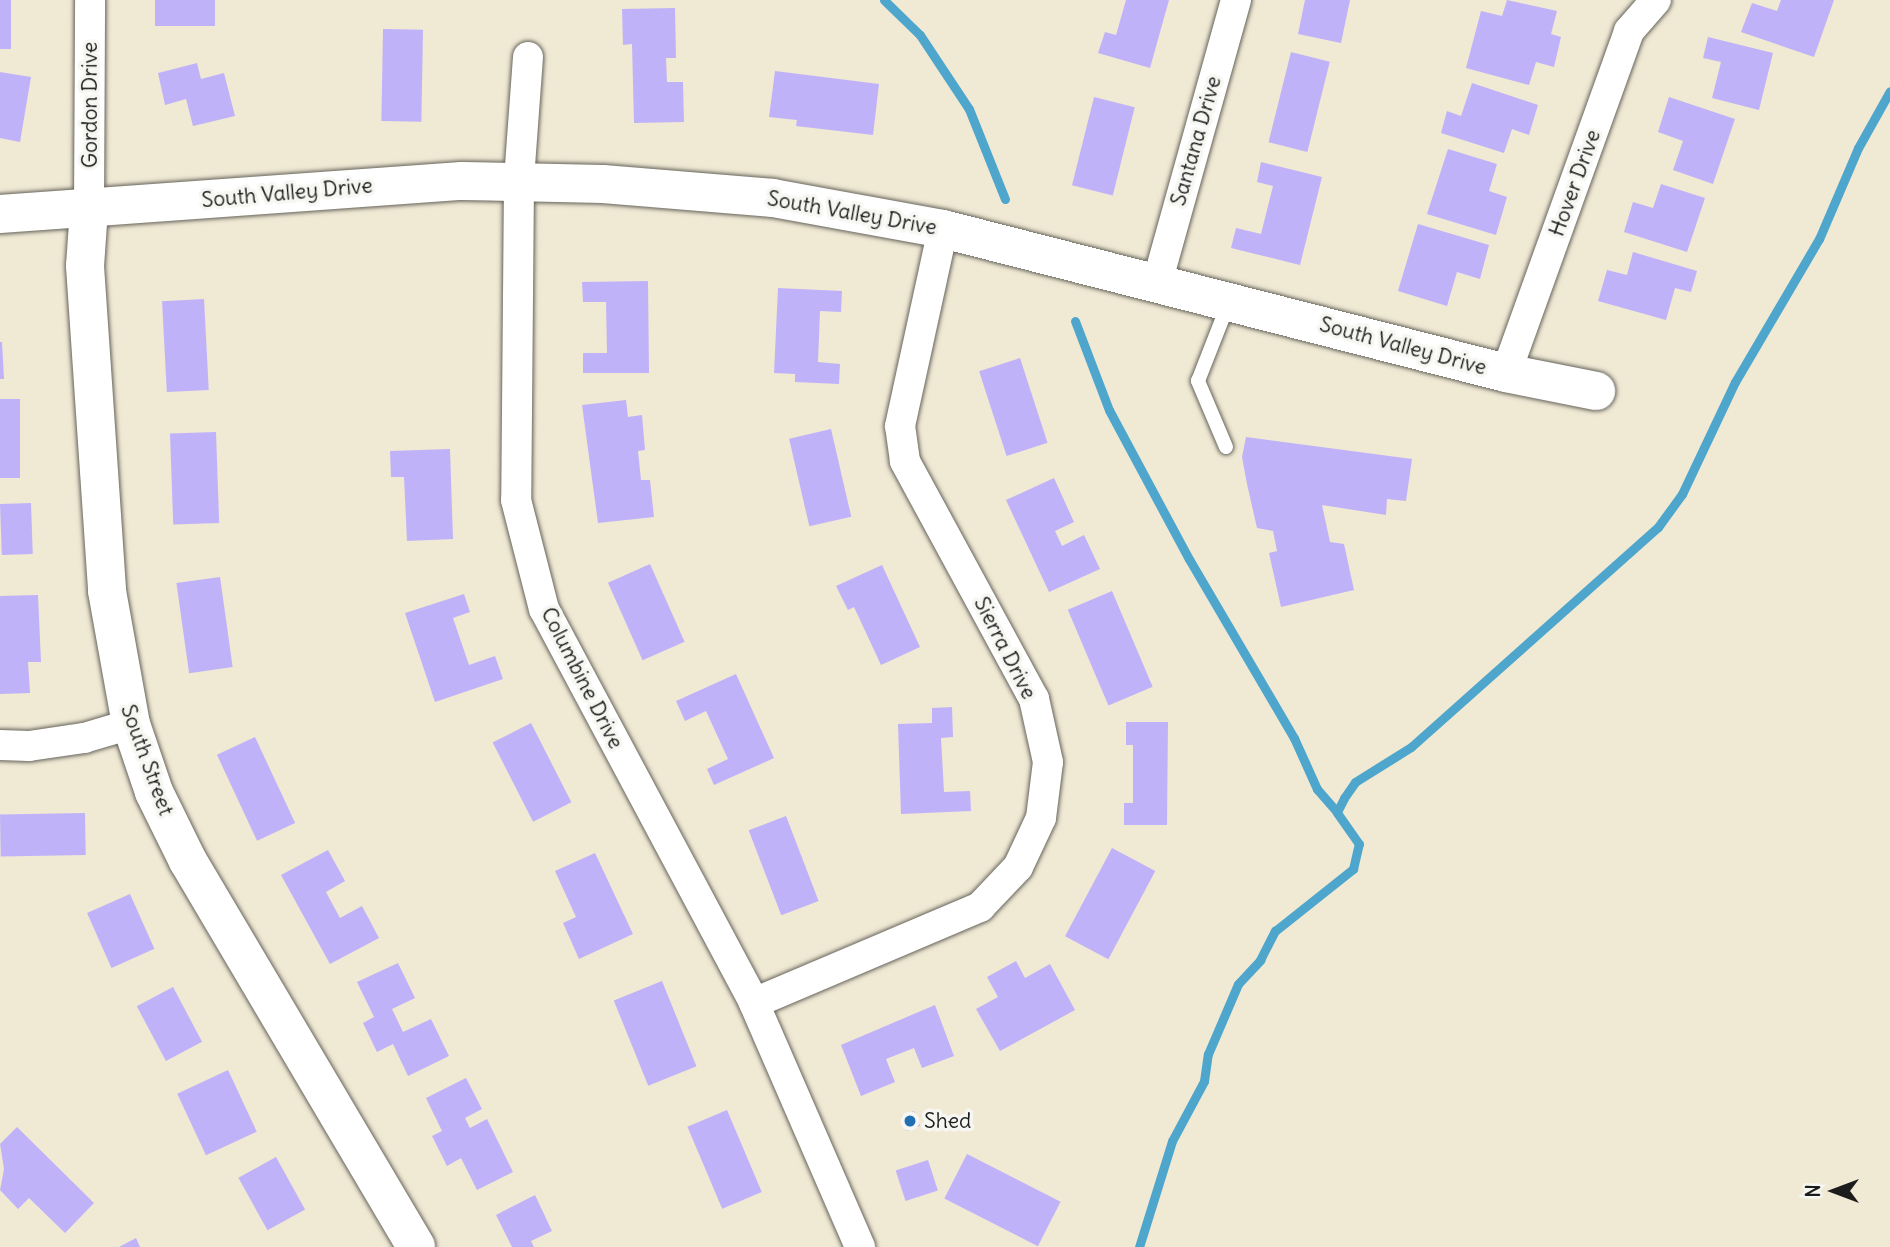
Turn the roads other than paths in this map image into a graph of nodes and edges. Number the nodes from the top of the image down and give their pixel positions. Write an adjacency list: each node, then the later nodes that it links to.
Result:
1 (90, 0): 6 (street, Gordon Drive)
2 (1236, 0): 9 (street, Santana Drive)
3 (1656, 0): 11 (street, Hover Drive)
4 (528, 57): 5 (street, Columbine Drive)
5 (519, 181): 6 (street, South Valley Drive); 8 (street, South Valley Drive); 16 (street, Columbine Drive)
6 (89, 209): 7 (street, South Valley Drive); 14 (street, South Street)
7 (0, 214)
8 (943, 229): 9 (street, South Valley Drive); 16 (street, Sierra Drive)
9 (1157, 283): 10 (street, South Valley Drive)
10 (1230, 301): 11 (street, South Valley Drive); 13 (lane)
11 (1506, 373): 12 (street, South Valley Drive)
12 (1596, 391)
13 (1226, 447)
14 (131, 724): 15 (street); 17 (street, South Street)
15 (0, 746)
16 (754, 1003): 18 (street, Columbine Drive)
17 (416, 1247)
18 (860, 1247)

